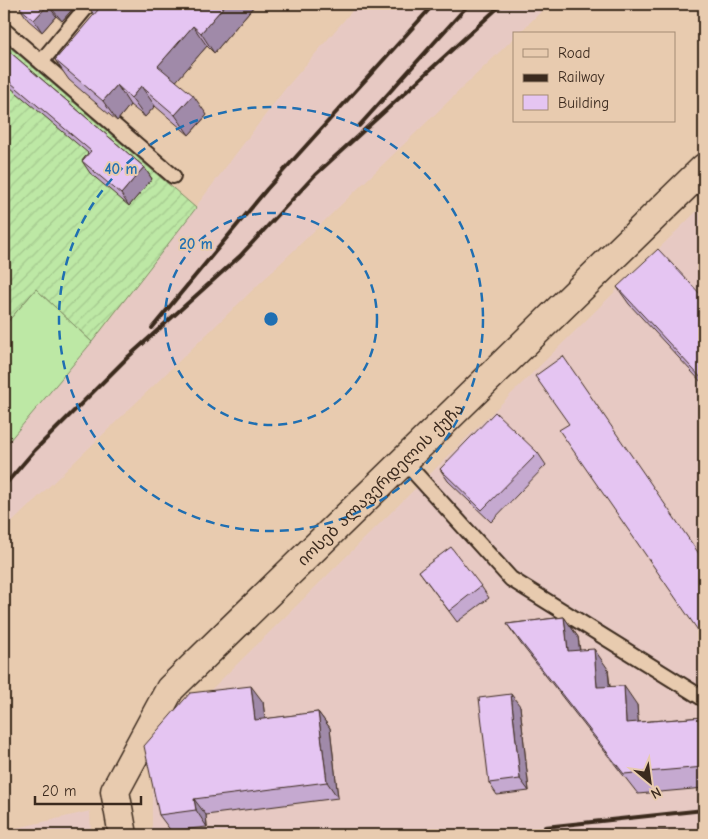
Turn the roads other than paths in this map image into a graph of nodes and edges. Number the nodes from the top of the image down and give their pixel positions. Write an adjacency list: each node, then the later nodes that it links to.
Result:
1 (90, 4): 3 (lane)
2 (4, 30): 3 (lane)
3 (41, 62): 5 (lane)
4 (704, 168): 6 (street, იოსებ ალავერდელის ქუჩა)
5 (173, 176)
6 (404, 461): 7 (lane); 8 (street, იოსებ ალავერდელის ქუჩა)
7 (704, 699)
8 (123, 835)

